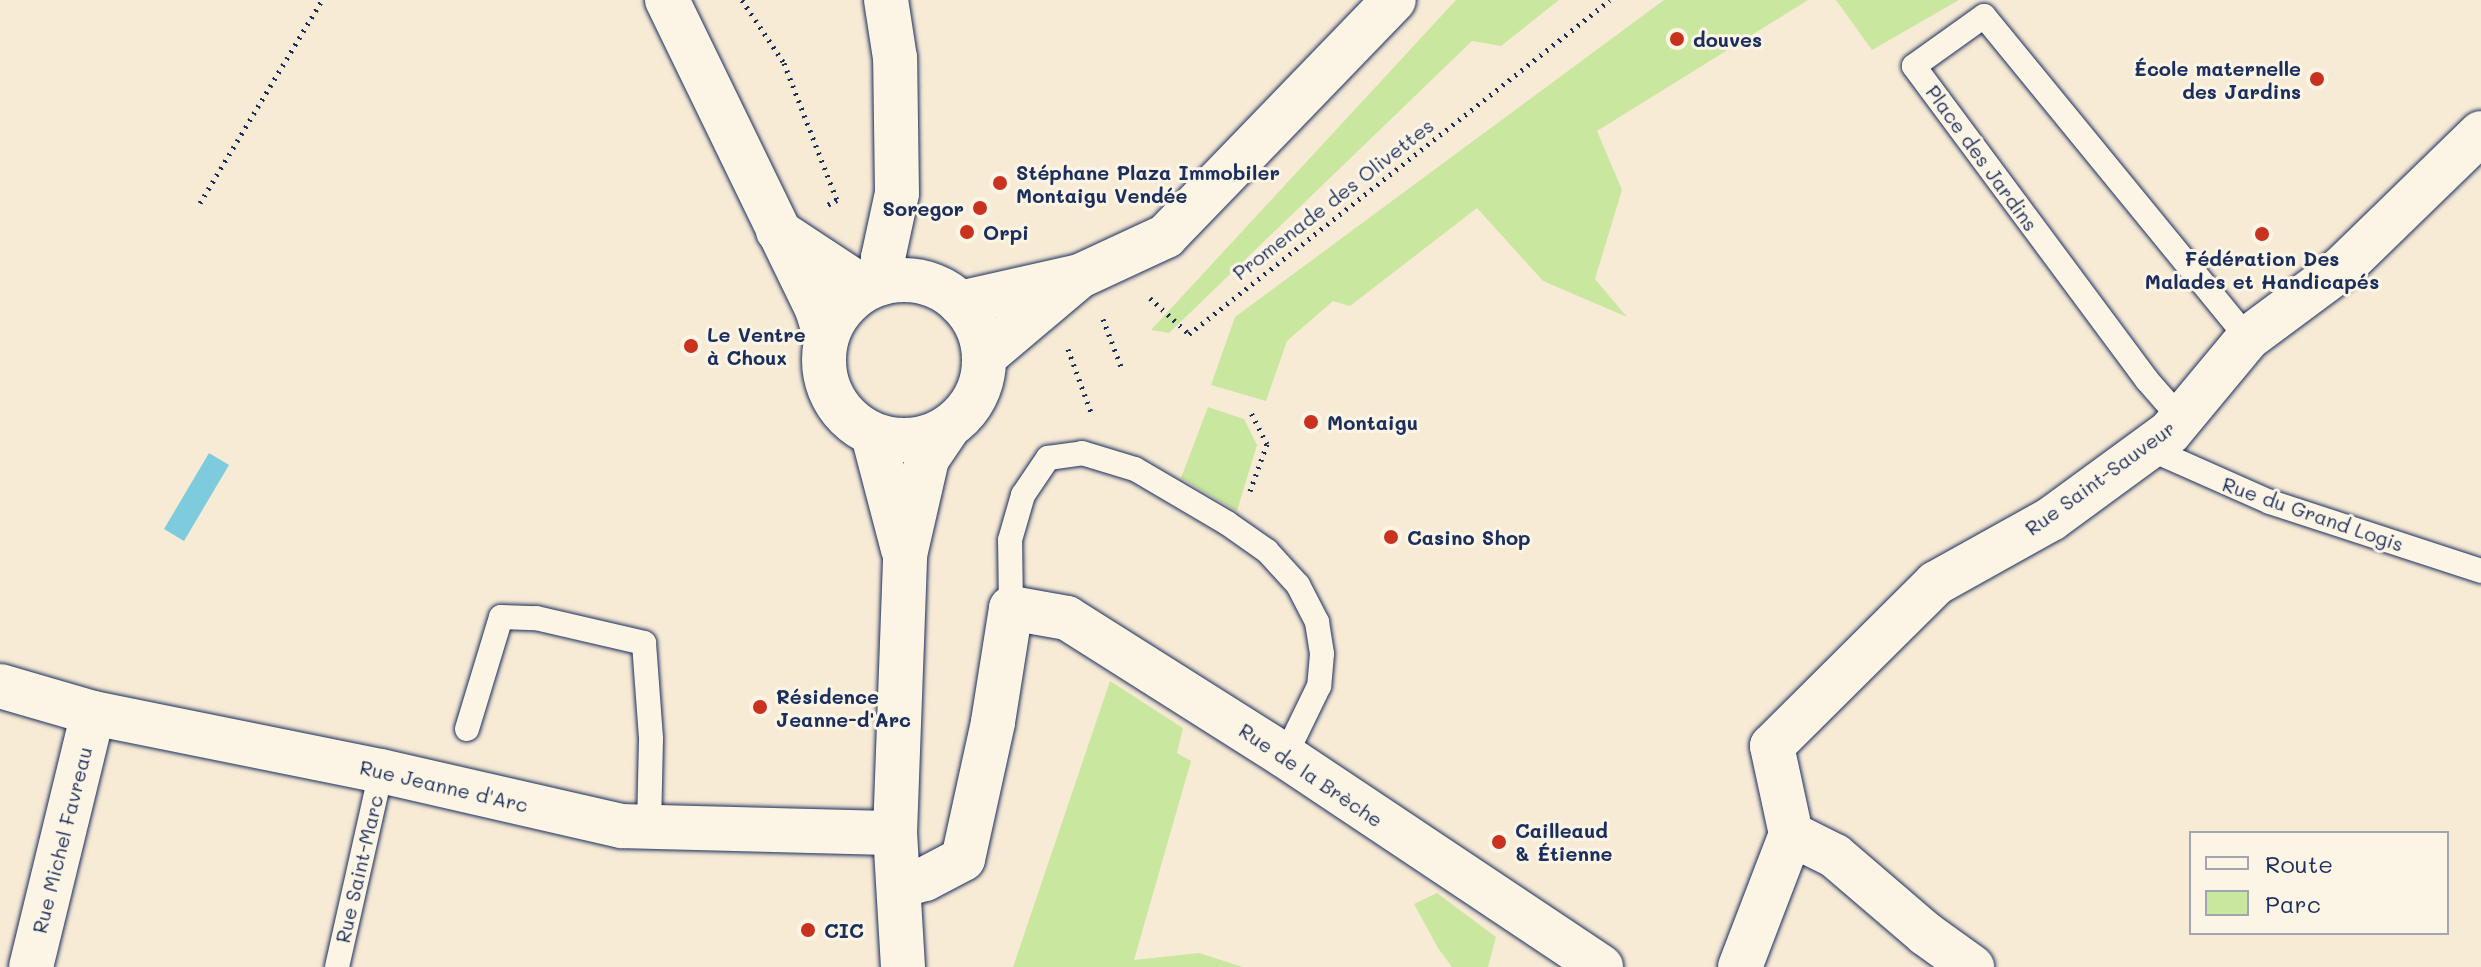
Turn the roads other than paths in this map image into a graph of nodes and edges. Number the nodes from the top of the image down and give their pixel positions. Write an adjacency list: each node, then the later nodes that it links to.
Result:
1 (667, 0): 6 (street)
2 (886, 0): 5 (street)
3 (1394, 0): 8 (street)
4 (2481, 133): 10 (street, Rue Saint-Sauveur)
5 (897, 193): 7 (street); 9 (street)
6 (776, 229): 7 (street); 11 (street)
7 (874, 286): 9 (street); 11 (street)
8 (1090, 292): 9 (street); 12 (street)
9 (946, 293): 12 (street)
10 (2248, 338): 13 (street, Rue Saint-Sauveur); 13 (lane, Place des Jardins)
11 (826, 339): 15 (street)
12 (985, 356): 14 (street)
13 (2181, 419): 16 (street, Rue Saint-Sauveur)
14 (947, 429): 15 (street); 17 (street)
15 (873, 435): 17 (street)
16 (2148, 448): 18 (lane, Rue du Grand Logis); 27 (street, Rue Saint-Sauveur)
17 (905, 555): 26 (street)
18 (2481, 571)
19 (1011, 608): 23 (street, Rue de la Brèche); 23 (lane); 28 (street)
20 (0, 686): 21 (street, Rue Jeanne d'Arc)
21 (93, 713): 24 (street, Rue Jeanne d'Arc); 29 (street, Rue Michel Favreau)
22 (467, 729): 25 (lane)
23 (1285, 756): 32 (street, Rue de la Brèche)
24 (381, 771): 25 (street, Rue Jeanne d'Arc); 30 (lane, Rue Saint-Marc)
25 (649, 825): 26 (street, Rue Jeanne d'Arc)
26 (895, 833): 28 (street)
27 (1791, 834): 33 (street); 34 (street)
28 (900, 886): 31 (street)
29 (31, 967)
30 (337, 967)
31 (903, 967)
32 (1601, 967)
33 (1740, 967)
34 (1972, 967)

